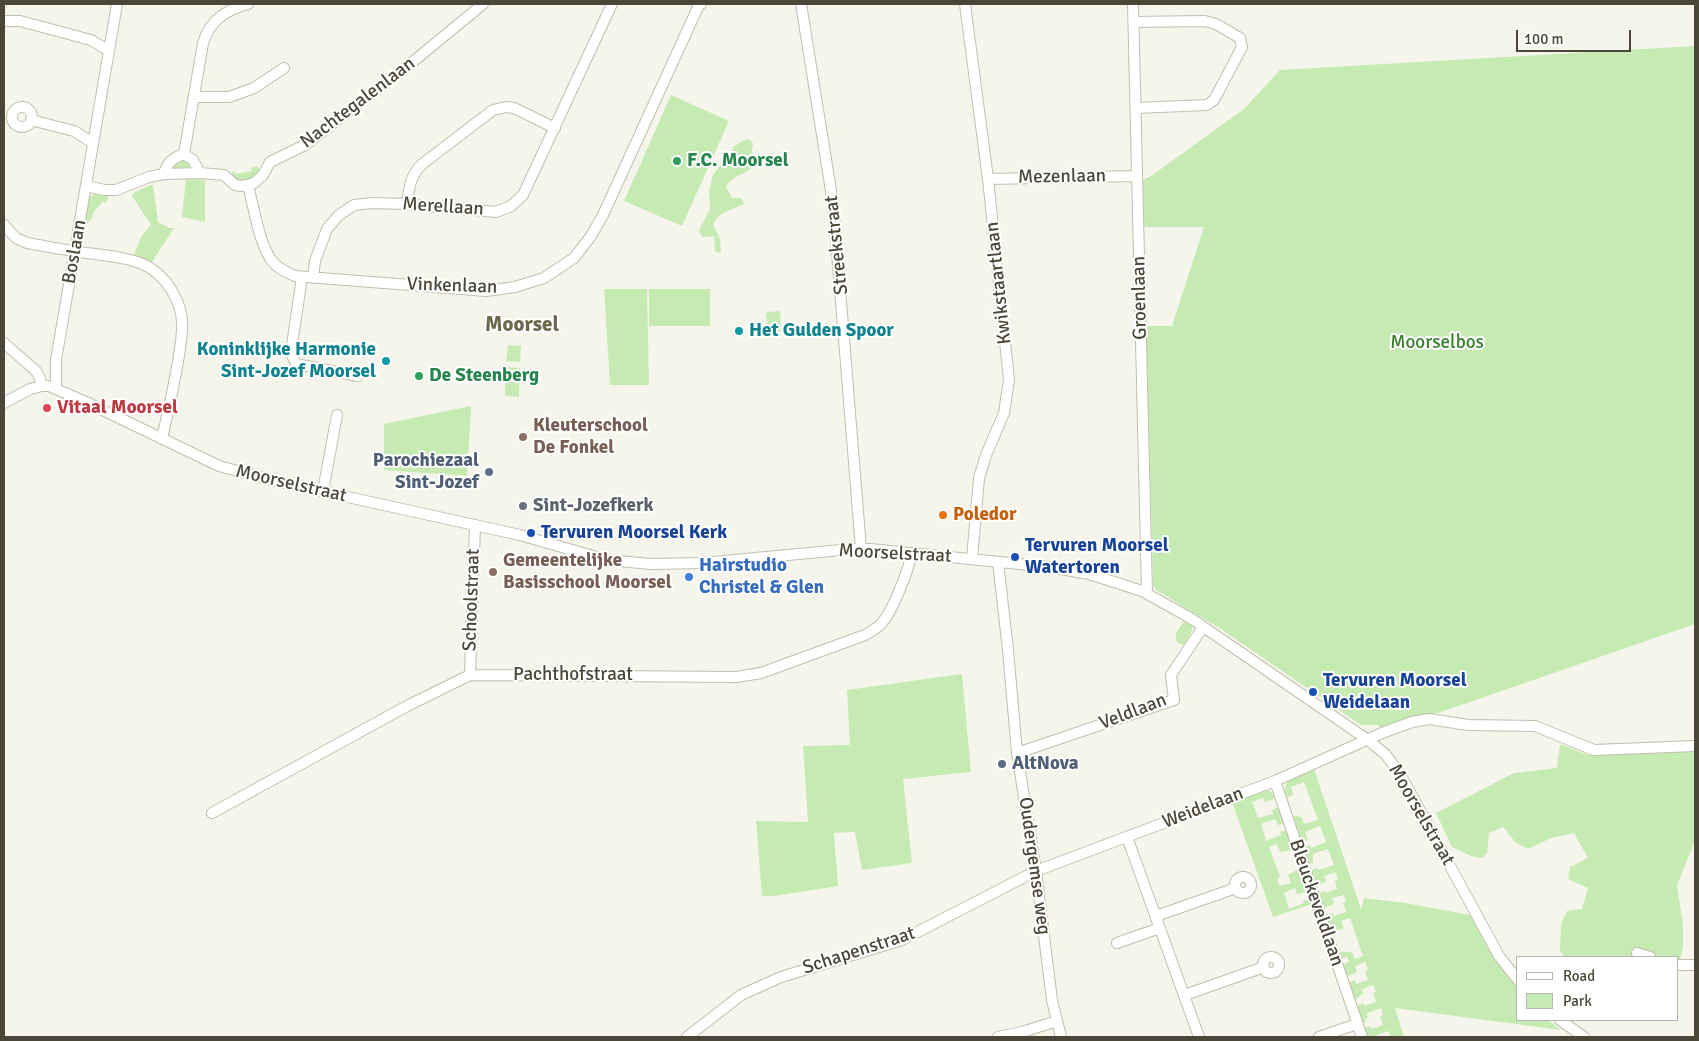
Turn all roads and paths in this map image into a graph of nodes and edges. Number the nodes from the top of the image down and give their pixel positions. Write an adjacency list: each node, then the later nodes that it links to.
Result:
1 (117, 4): 11 (street, Boslaan)
2 (248, 4): 15 (street)
3 (483, 4): 28 (street, Nachtegalenlaan)
4 (612, 4): 19 (street, Merellaan)
5 (701, 4): 32 (street, Vinkenlaan)
6 (801, 4): 41 (street, Streekstraat)
7 (965, 4): 26 (street, Kwikstaartlaan)
8 (1133, 4): 10 (street, Groenlaan)
9 (4, 21): 12 (street)
10 (1134, 22): 16 (street, Groenlaan); 16 (street)
11 (112, 35): 12 (street); 13 (street, Boslaan)
12 (92, 40): 13 (street)
13 (109, 51): 18 (street, Boslaan)
14 (284, 68): 15 (street)
15 (195, 97): 22 (street)
16 (1136, 108): 25 (street, Groenlaan)
17 (32, 120): 20 (street)
18 (96, 127): 20 (street); 21 (street, Boslaan)
19 (554, 128): 29 (street, Merellaan); 29 (street)
20 (74, 131): 21 (street)
21 (93, 143): 27 (street, Boslaan)
22 (184, 154): 23 (street); 24 (street)
23 (200, 173): 24 (street); 28 (street)
24 (164, 174): 27 (street)
25 (1136, 176): 26 (street, Mezenlaan); 45 (street, Groenlaan)
26 (988, 179): 43 (street, Kwikstaartlaan)
27 (86, 186): 31 (street, Boslaan)
28 (248, 186): 32 (street, Vinkenlaan)
29 (408, 204): 32 (street, Merellaan)
30 (4, 225): 31 (street)
31 (75, 251): 35 (street, Boslaan); 38 (street)
32 (308, 277): 34 (street, Merellaan)
33 (4, 343): 35 (street)
34 (358, 376)
35 (48, 386): 36 (street); 38 (street, Moorselstraat)
36 (4, 403)
37 (337, 415): 39 (street)
38 (162, 439): 39 (street, Moorselstraat)
39 (323, 491): 40 (street, Moorselstraat)
40 (476, 526): 41 (street, Moorselstraat); 47 (street, Schoolstraat)
41 (861, 549): 42 (street, Moorselstraat)
42 (912, 553): 43 (street, Moorselstraat); 47 (street, Pachthofstraat)
43 (972, 559): 44 (street, Moorselstraat)
44 (998, 562): 45 (street, Moorselstraat); 50 (street, Oudergemse weg)
45 (1147, 593): 46 (street, Moorselstraat)
46 (1204, 627): 48 (street, Moorselstraat); 50 (street, Veldlaan)
47 (470, 675): 52 (street, Pachthofstraat)
48 (1368, 740): 49 (street, Weidelaan); 51 (street, Weidelaan); 64 (street, Moorselstraat)
49 (1695, 746)
50 (1017, 753): 54 (street, Oudergemse weg)
51 (1275, 781): 53 (street, Weidelaan); 68 (street, Bleuckeveldlaan)
52 (212, 813)
53 (1127, 837): 54 (street, Weidelaan); 56 (street)
54 (1036, 872): 66 (street, Oudergemse weg); 69 (street, Schapenstraat)
55 (1236, 888): 56 (street)
56 (1156, 916): 57 (street)
57 (1160, 928): 58 (street); 65 (street)
58 (1117, 943)
59 (1637, 953): 60 (street)
60 (1647, 956)
61 (1679, 965): 62 (street)
62 (1695, 965)
63 (1264, 967): 65 (street)
64 (1516, 977)
65 (1185, 995): 72 (street)
66 (1057, 1021): 70 (street); 71 (street, Oudergemse weg)
67 (1561, 1021): 75 (street)
68 (1357, 1024): 73 (street); 74 (street, Bleuckeveldlaan)
69 (688, 1037)
70 (998, 1037)
71 (1061, 1037)
72 (1199, 1037)
73 (1319, 1037)
74 (1362, 1037)
75 (1584, 1037)

